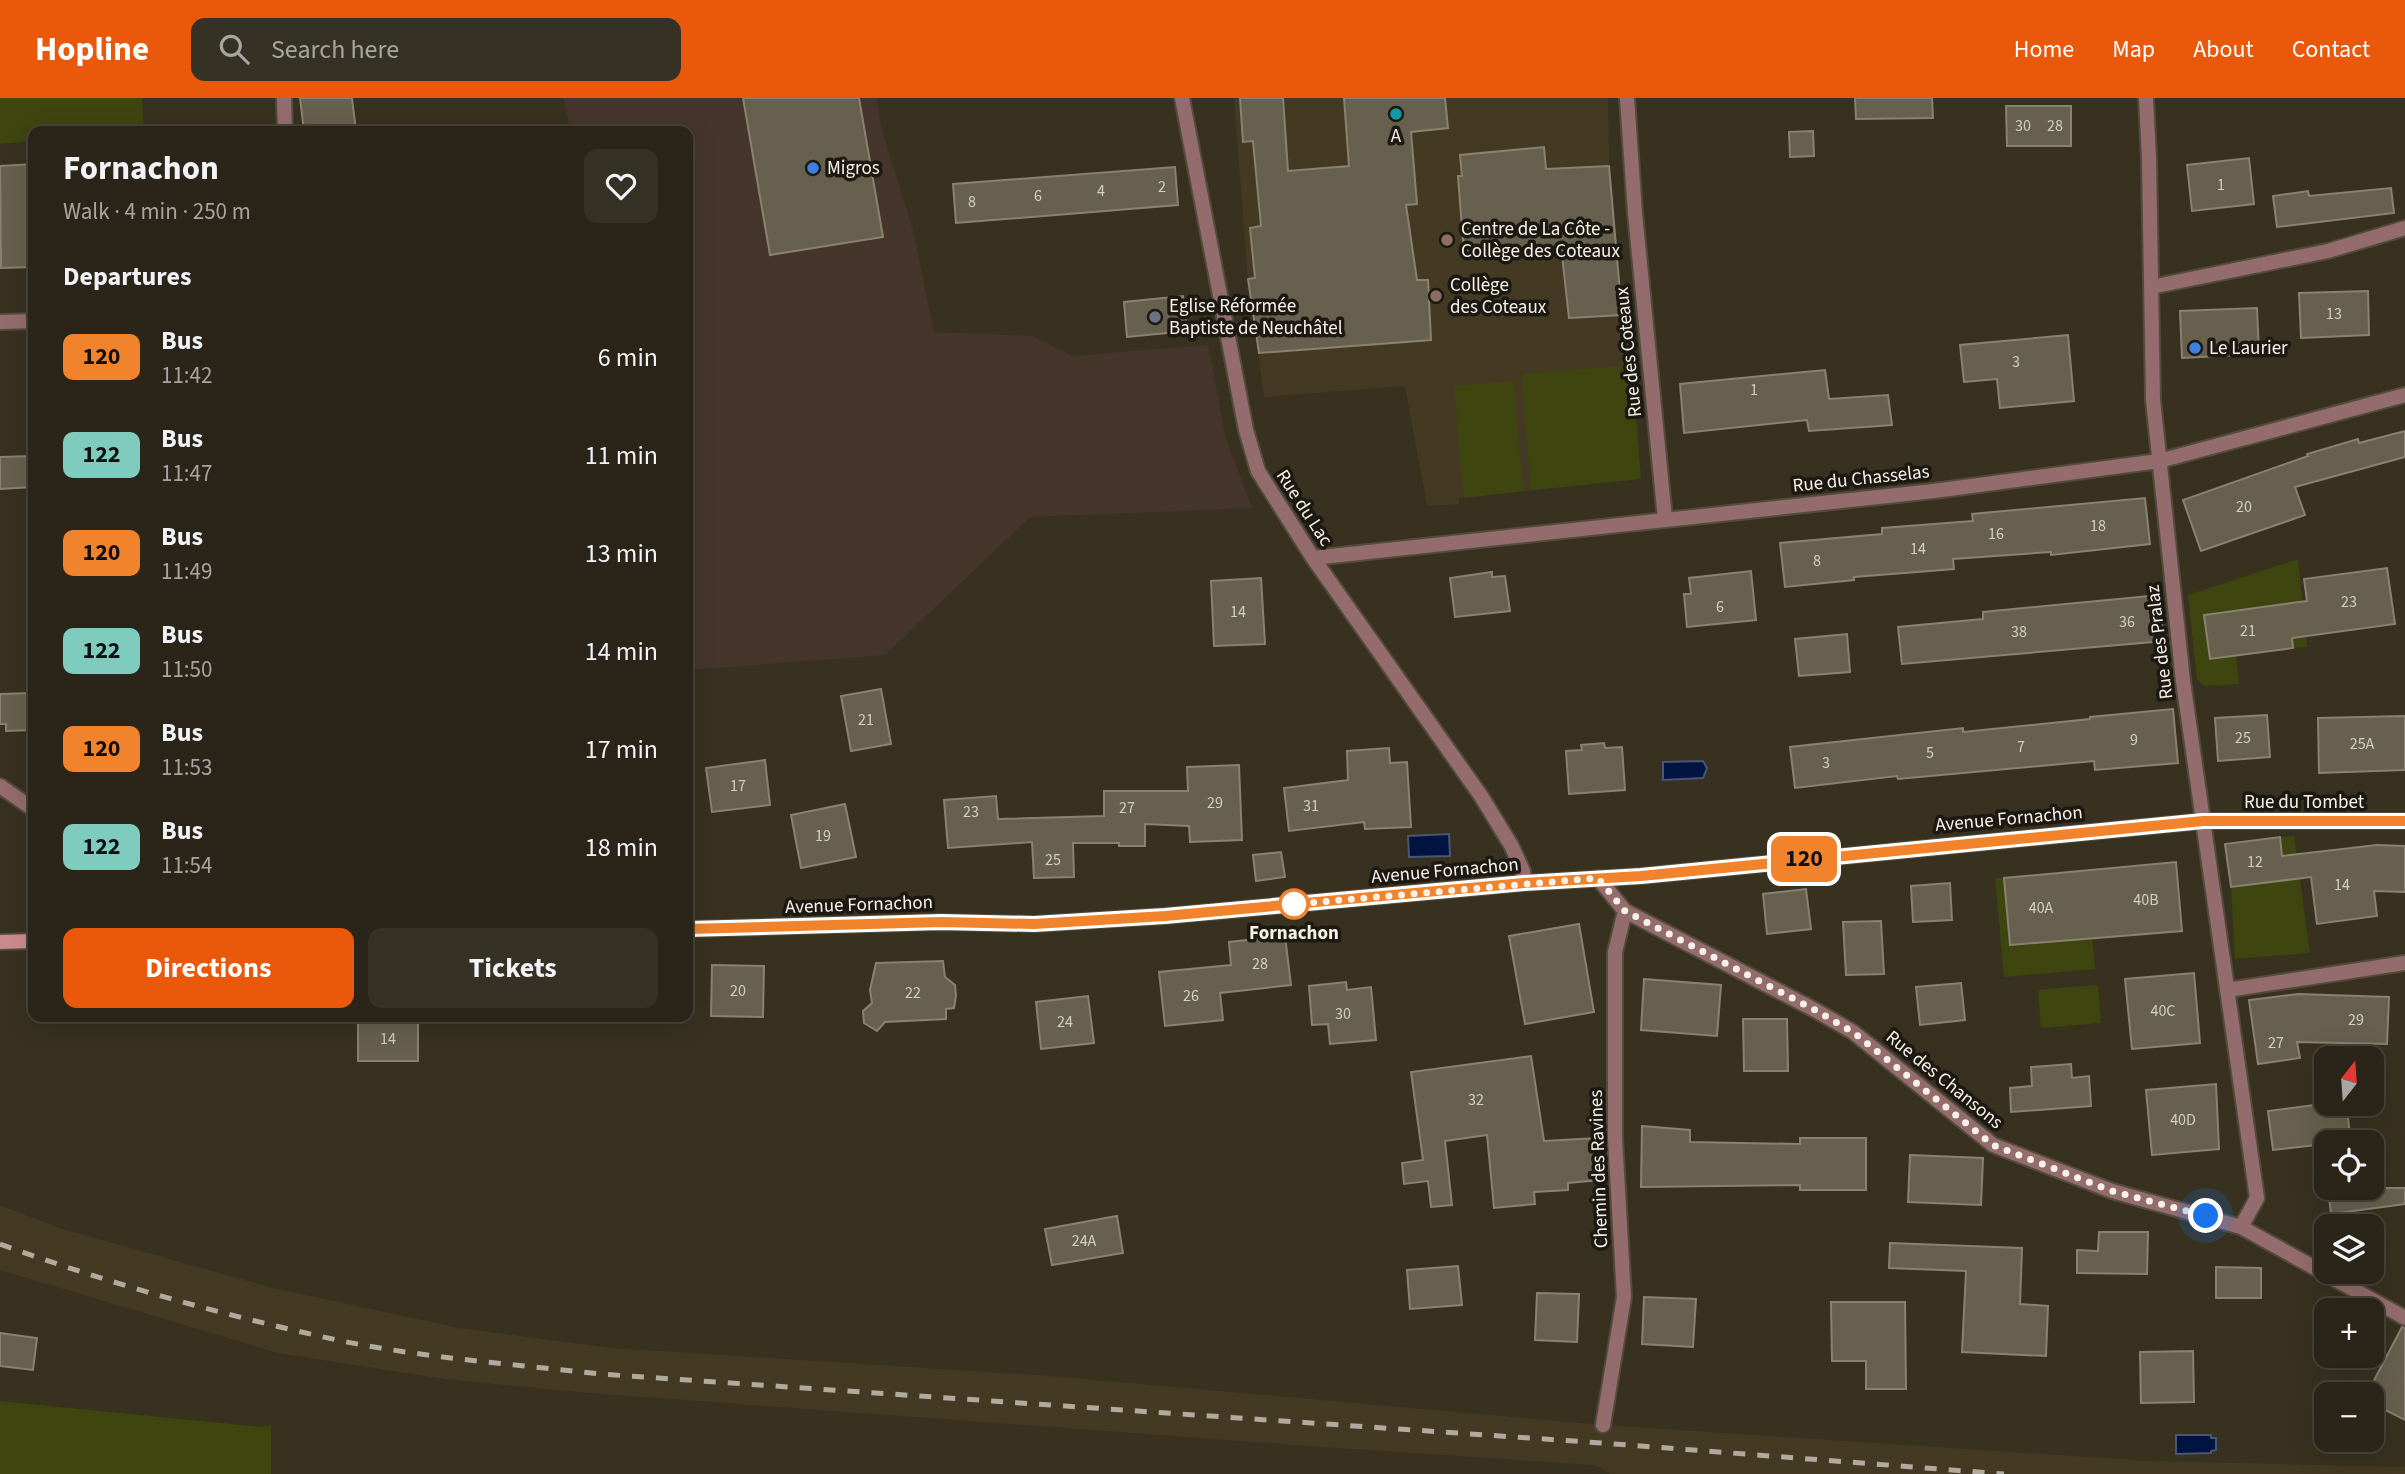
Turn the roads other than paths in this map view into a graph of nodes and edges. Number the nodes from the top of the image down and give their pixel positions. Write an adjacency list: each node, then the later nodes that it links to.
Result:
1 (284, 98): 5 (street)
2 (1182, 98): 13 (street, Rue du Lac)
3 (1627, 98): 12 (street, Rue des Coteaux)
4 (2146, 98): 7 (street, Rue des Pralaz)
5 (285, 126)
6 (2405, 228): 7 (street)
7 (2151, 287): 11 (street, Rue des Pralaz)
8 (0, 321): 9 (street)
9 (28, 321)
10 (2405, 395): 11 (street, Rue du Chasselas)
11 (2159, 461): 12 (street, Rue du Chasselas); 16 (street, Rue des Pralaz)
12 (1665, 519): 13 (street, Rue du Chasselas)
13 (1312, 558): 19 (street, Rue du Lac)
14 (0, 786): 15 (street)
15 (28, 806)
16 (2203, 821): 17 (street, Rue du Tombet); 18 (street, Avenue Fornachon); 25 (street, Rue des Pralaz)
17 (2405, 821)
18 (1598, 878): 19 (street, Avenue Fornachon); 20 (street, Rue des Chansons)
19 (1524, 883): 21 (street, Avenue Fornachon)
20 (1625, 911): 26 (street, Rue des Chansons); 28 (street, Chemin des Ravines)
21 (693, 929)
22 (28, 941): 23 (street)
23 (0, 942)
24 (2405, 963): 25 (street)
25 (2227, 990): 26 (street, Rue des Pralaz)
26 (2241, 1227): 27 (street, Rue des Chansons)
27 (2405, 1318)
28 (1603, 1425)

